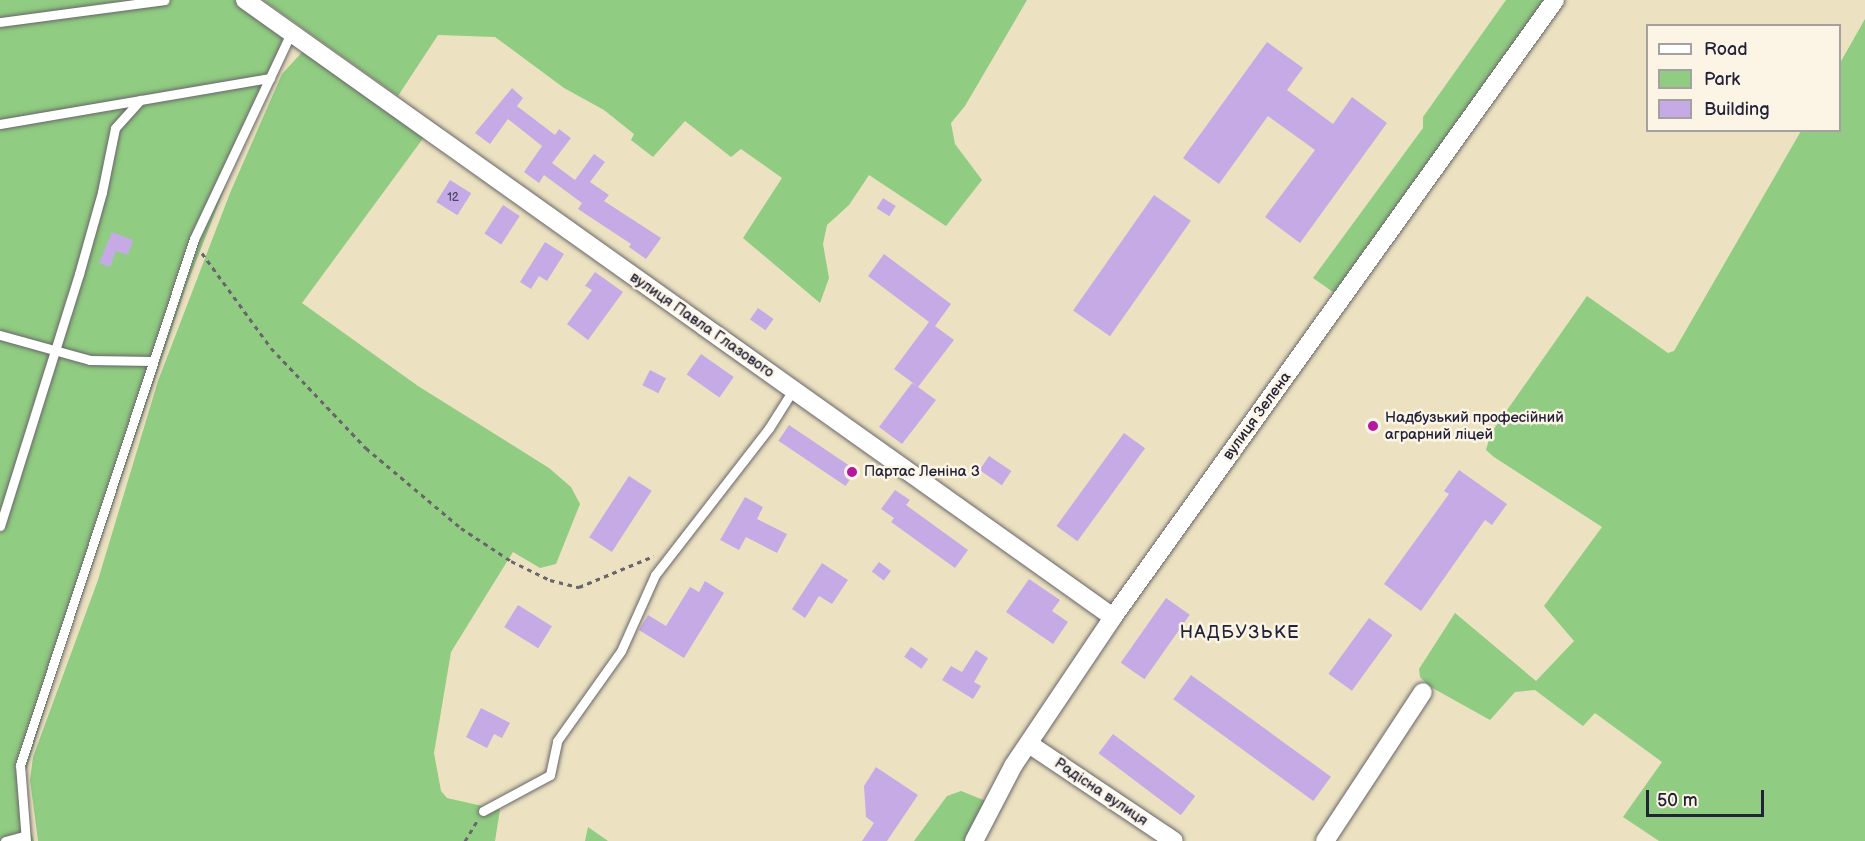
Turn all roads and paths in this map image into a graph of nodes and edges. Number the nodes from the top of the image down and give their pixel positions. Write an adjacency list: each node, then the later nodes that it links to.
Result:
1 (165, 0): 4 (lane)
2 (245, 0): 5 (street, вулиця Павла Глазового)
3 (1555, 0): 17 (street, вулиця Зелена)
4 (0, 22)
5 (291, 33): 6 (lane); 13 (street, вулиця Павла Глазового)
6 (270, 78): 7 (lane); 9 (lane)
7 (140, 99): 8 (lane); 11 (lane)
8 (0, 124)
9 (194, 239): 12 (lane); 16 (path)
10 (0, 335): 11 (lane)
11 (55, 351): 12 (lane); 14 (lane)
12 (153, 361): 21 (lane)
13 (793, 390): 16 (lane); 17 (street, вулиця Павла Глазового)
14 (2, 513): 15 (lane)
15 (0, 526)
16 (677, 547): 20 (lane)
17 (1113, 617): 19 (street, вулиця Зелена)
18 (1423, 692): 26 (street)
19 (1029, 744): 24 (street, вулиця Зелена); 25 (street, Радісна вулиця)
20 (483, 811): 23 (path)
21 (25, 839): 22 (lane)
22 (5, 841)
23 (465, 841)
24 (974, 841)
25 (1174, 841)
26 (1325, 841)

